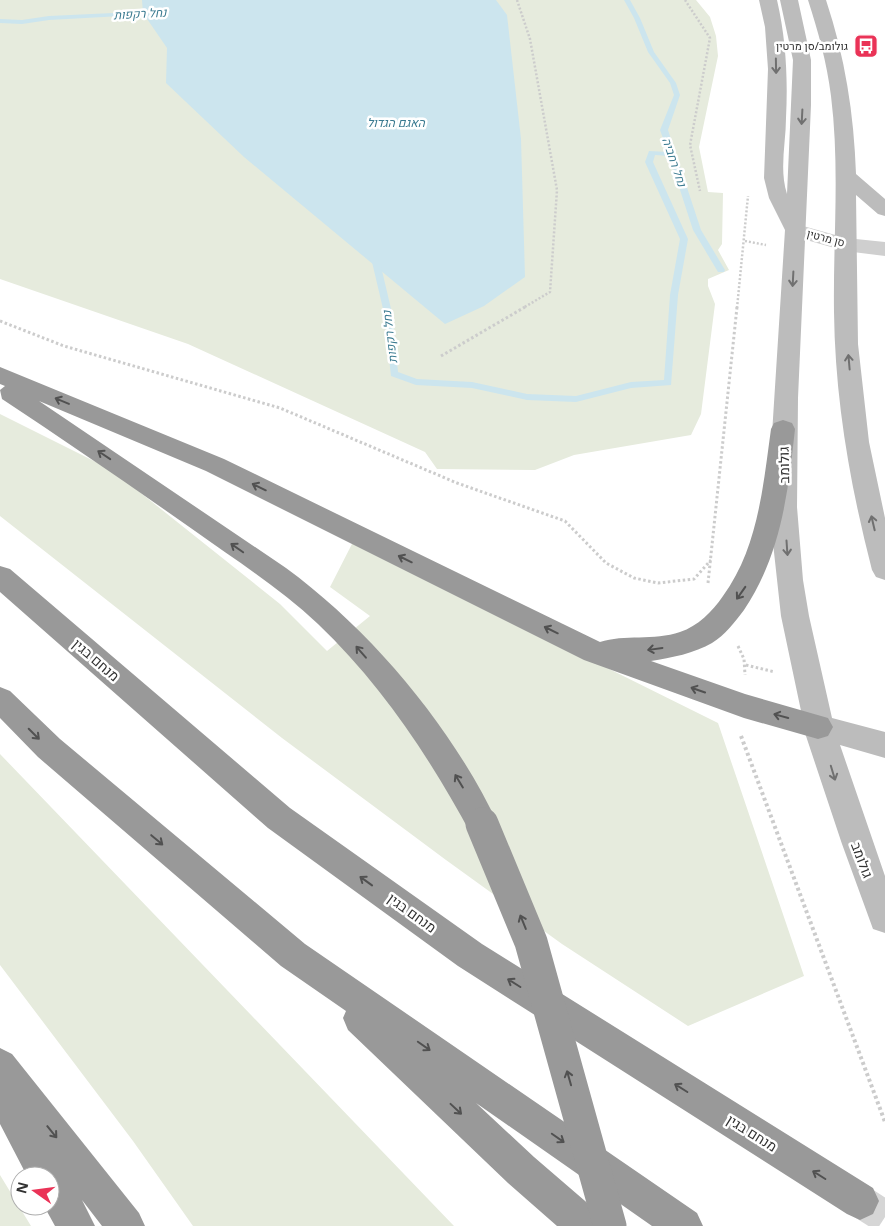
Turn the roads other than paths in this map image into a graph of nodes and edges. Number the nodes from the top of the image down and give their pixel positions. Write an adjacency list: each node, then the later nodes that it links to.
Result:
1 (768, 0): 8 (main road, one-way to 8)
2 (789, 0): 8 (main road, גולומב, one-way to 8)
3 (817, 0): 5 (main road)
4 (827, 0): 5 (main road)
5 (827, 32): 6 (main road)
6 (845, 174): 7 (main road); 10 (main road)
7 (885, 210)
8 (796, 230): 10 (street, סן מרטין); 14 (main road, גולומב, one-way to 14)
9 (885, 233): 10 (street, סן מרטין)
10 (845, 236): 11 (street, סן מרטין); 15 (main road, one-way to 10)
11 (885, 249)
12 (0, 375): 17 (highway, one-way to 12)
13 (0, 387): 31 (highway, one-way to 13, bridge)
14 (784, 429): 17 (highway, one-way to 17); 19 (main road, גולומב, one-way to 19)
15 (885, 570)
16 (0, 576): 27 (highway, מנחם בגין, one-way to 16)
17 (594, 652): 19 (highway, one-way to 17)
18 (0, 699): 22 (highway, one-way to 22)
19 (818, 727): 20 (main road); 21 (main road, גולומב, one-way to 21)
20 (885, 745)
21 (885, 918)
22 (294, 955): 30 (highway, one-way to 30); 32 (highway, one-way to 32)
23 (0, 1066): 29 (highway, one-way to 29)
24 (0, 1088): 25 (highway)
25 (43, 1166)
26 (60, 1198): 28 (highway)
27 (860, 1201)
28 (76, 1226)
29 (126, 1226)
30 (586, 1226)
31 (610, 1226)
32 (684, 1226)

